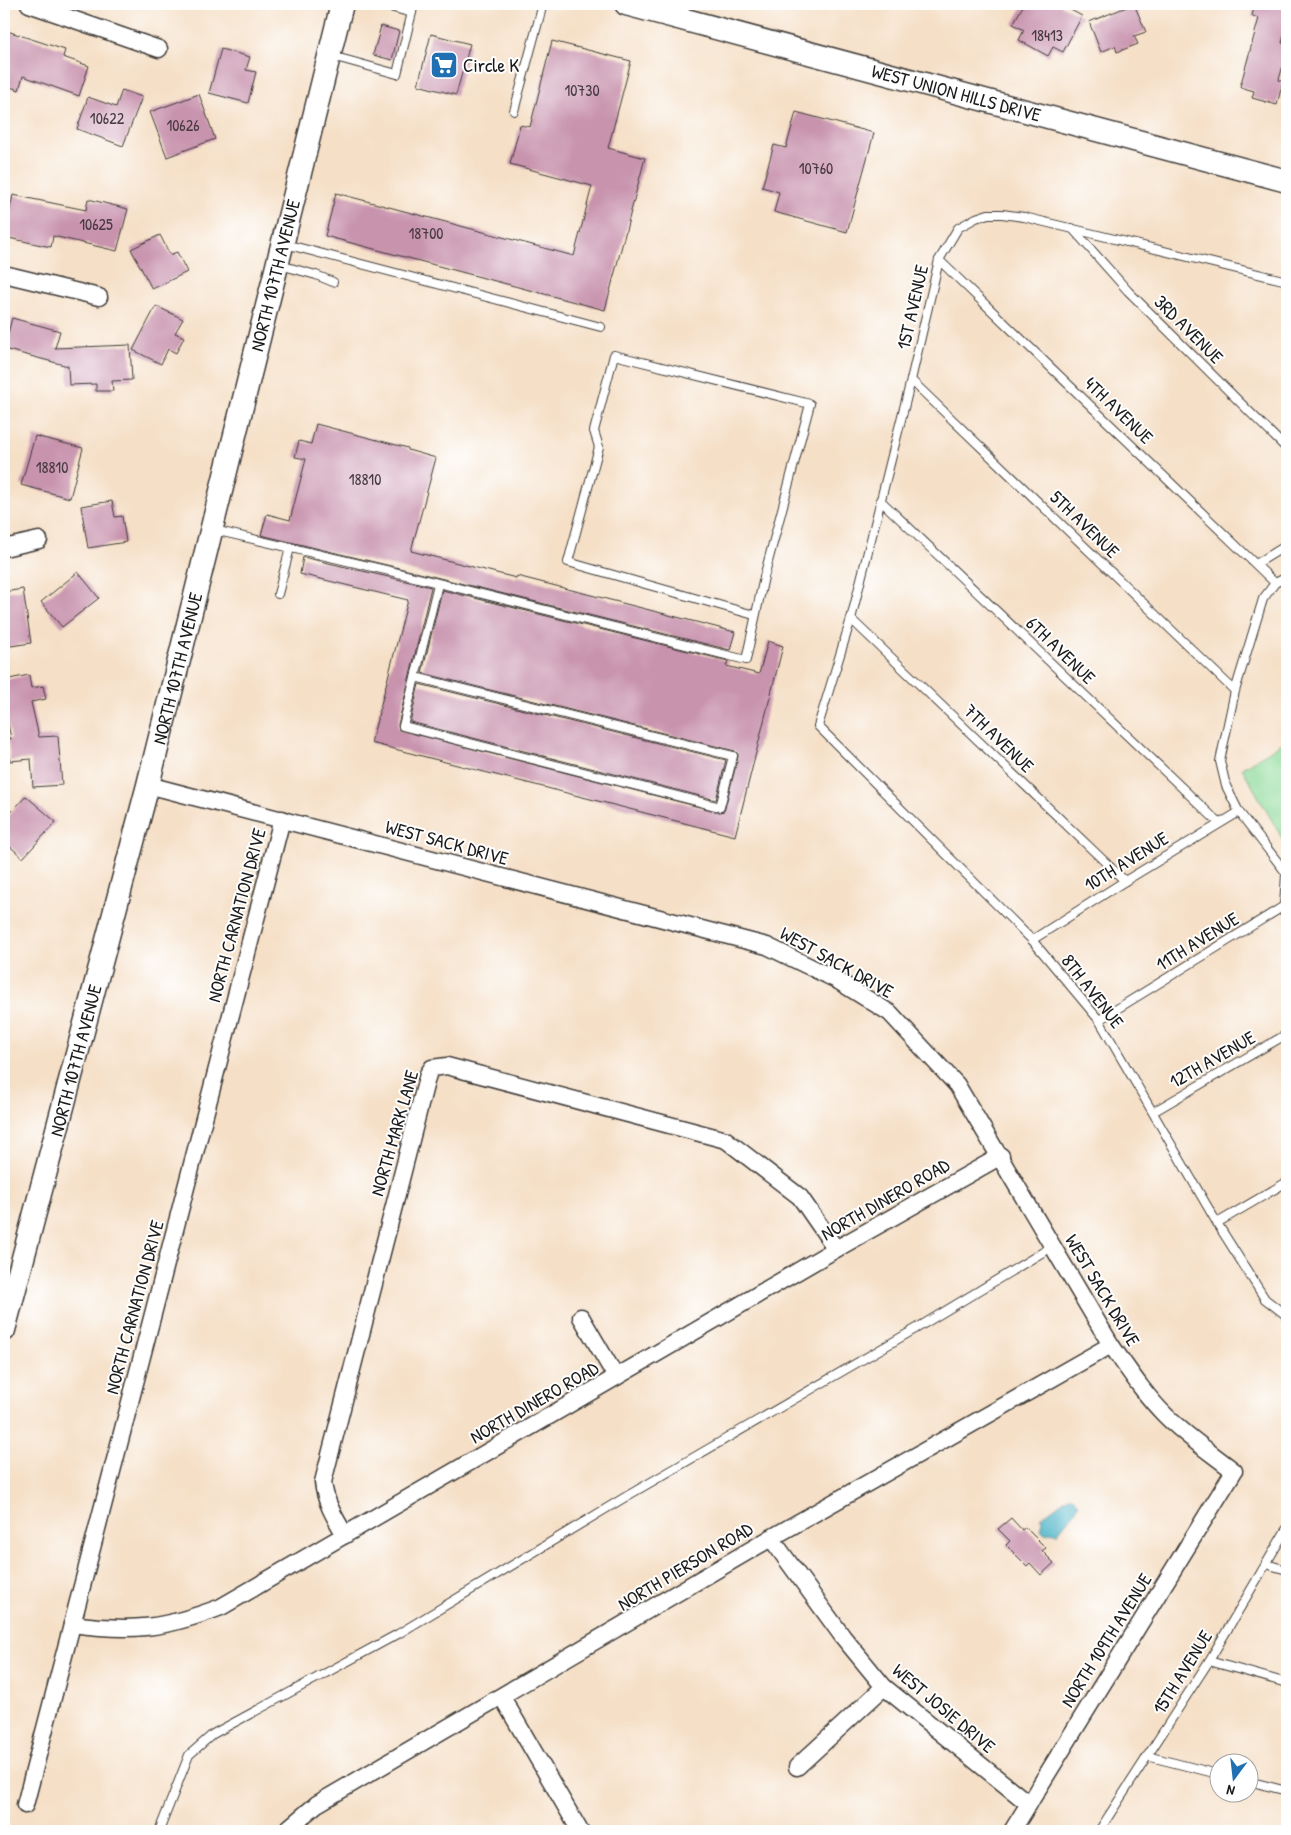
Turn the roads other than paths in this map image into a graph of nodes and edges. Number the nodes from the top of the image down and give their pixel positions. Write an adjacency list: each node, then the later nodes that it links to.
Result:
1 (29, 4): 8 (street)
2 (342, 4): 9 (main road, NORTH 107TH AVENUE)
3 (379, 4): 7 (lane)
4 (414, 4): 7 (lane)
5 (543, 4): 10 (lane)
6 (626, 4): 11 (main road, WEST UNION HILLS DRIVE)
7 (412, 12): 9 (lane)
8 (159, 49)
9 (330, 55): 13 (main road, NORTH 107TH AVENUE)
10 (514, 111)
11 (1287, 181)
12 (1072, 228): 14 (lane, 1ST AVENUE); 17 (lane, 1ST AVENUE); 21 (lane, 3RD AVENUE)
13 (280, 254): 16 (lane); 19 (lane); 23 (main road, NORTH 107TH AVENUE)
14 (939, 260): 20 (lane, 1ST AVENUE); 28 (lane, 4TH AVENUE)
15 (4, 274): 18 (street)
16 (333, 282)
17 (1286, 282)
18 (99, 297)
19 (601, 327)
20 (911, 380): 22 (lane, 1ST AVENUE); 36 (lane, 5TH AVENUE)
21 (1287, 449)
22 (880, 500): 34 (lane, 1ST AVENUE); 41 (lane, 6TH AVENUE)
23 (212, 530): 27 (lane); 38 (main road, NORTH 107TH AVENUE)
24 (39, 540): 26 (street)
25 (1287, 545): 28 (lane)
26 (4, 548)
27 (290, 548): 31 (lane); 32 (lane)
28 (1256, 564): 30 (lane, 4TH AVENUE)
29 (1287, 577): 30 (lane)
30 (1275, 583): 36 (lane)
31 (438, 584): 33 (lane); 35 (lane)
32 (278, 594)
33 (754, 615): 33 (lane)
34 (851, 619): 37 (lane, 1ST AVENUE); 43 (lane, 7TH AVENUE)
35 (415, 677): 35 (lane)
36 (1235, 692): 39 (lane)
37 (818, 726): 44 (lane, 8TH AVENUE)
38 (148, 785): 40 (street, WEST SACK DRIVE); 55 (main road, NORTH 107TH AVENUE)
39 (1239, 812): 41 (lane, 10TH AVENUE); 42 (lane)
40 (282, 819): 48 (street, WEST SACK DRIVE); 64 (street, NORTH CARNATION DRIVE)
41 (1219, 823): 43 (lane, 10TH AVENUE)
42 (1286, 874): 45 (lane, 11TH AVENUE)
43 (1125, 881): 44 (lane, 10TH AVENUE)
44 (1032, 940): 45 (lane, 8TH AVENUE)
45 (1099, 1020): 47 (lane, 8TH AVENUE)
46 (1287, 1034): 47 (lane, 12TH AVENUE)
47 (1153, 1112): 50 (lane, 8TH AVENUE)
48 (1001, 1156): 51 (street, WEST SACK DRIVE); 52 (street, NORTH DINERO ROAD)
49 (1287, 1182): 50 (lane)
50 (1217, 1223): 53 (lane, 8TH AVENUE)
51 (1053, 1246): 56 (street, WEST SACK DRIVE); 76 (lane)
52 (836, 1249): 57 (street, NORTH DINERO ROAD); 60 (street, NORTH MARK LANE)
53 (1287, 1316)
54 (580, 1317): 57 (street)
55 (4, 1330)
56 (1111, 1345): 58 (street, WEST SACK DRIVE); 61 (street, NORTH PIERSON ROAD)
57 (616, 1377): 60 (street, NORTH DINERO ROAD)
58 (1234, 1471): 74 (street, NORTH 109TH AVENUE)
59 (1287, 1528): 62 (lane, 15TH AVENUE)
60 (345, 1535): 64 (street, NORTH DINERO ROAD)
61 (771, 1538): 67 (street, WEST JOSIE DRIVE); 68 (street, NORTH PIERSON ROAD)
62 (1266, 1564): 63 (lane); 65 (lane, 15TH AVENUE)
63 (1287, 1570)
64 (72, 1624): 75 (street, NORTH CARNATION DRIVE)
65 (1209, 1661): 66 (lane); 69 (lane, 15TH AVENUE)
66 (1287, 1682)
67 (884, 1687): 70 (street); 74 (street, WEST JOSIE DRIVE)
68 (502, 1697): 77 (street, NORTH PIERSON ROAD); 78 (street)
69 (1147, 1756): 71 (lane); 80 (lane, 15TH AVENUE)
70 (797, 1767)
71 (1208, 1771)
72 (1258, 1784): 73 (lane)
73 (1287, 1791)
74 (1028, 1804): 79 (street, NORTH 109TH AVENUE)
75 (25, 1806)
76 (159, 1831)
77 (285, 1831)
78 (580, 1831)
79 (1012, 1831)
80 (1099, 1831)

